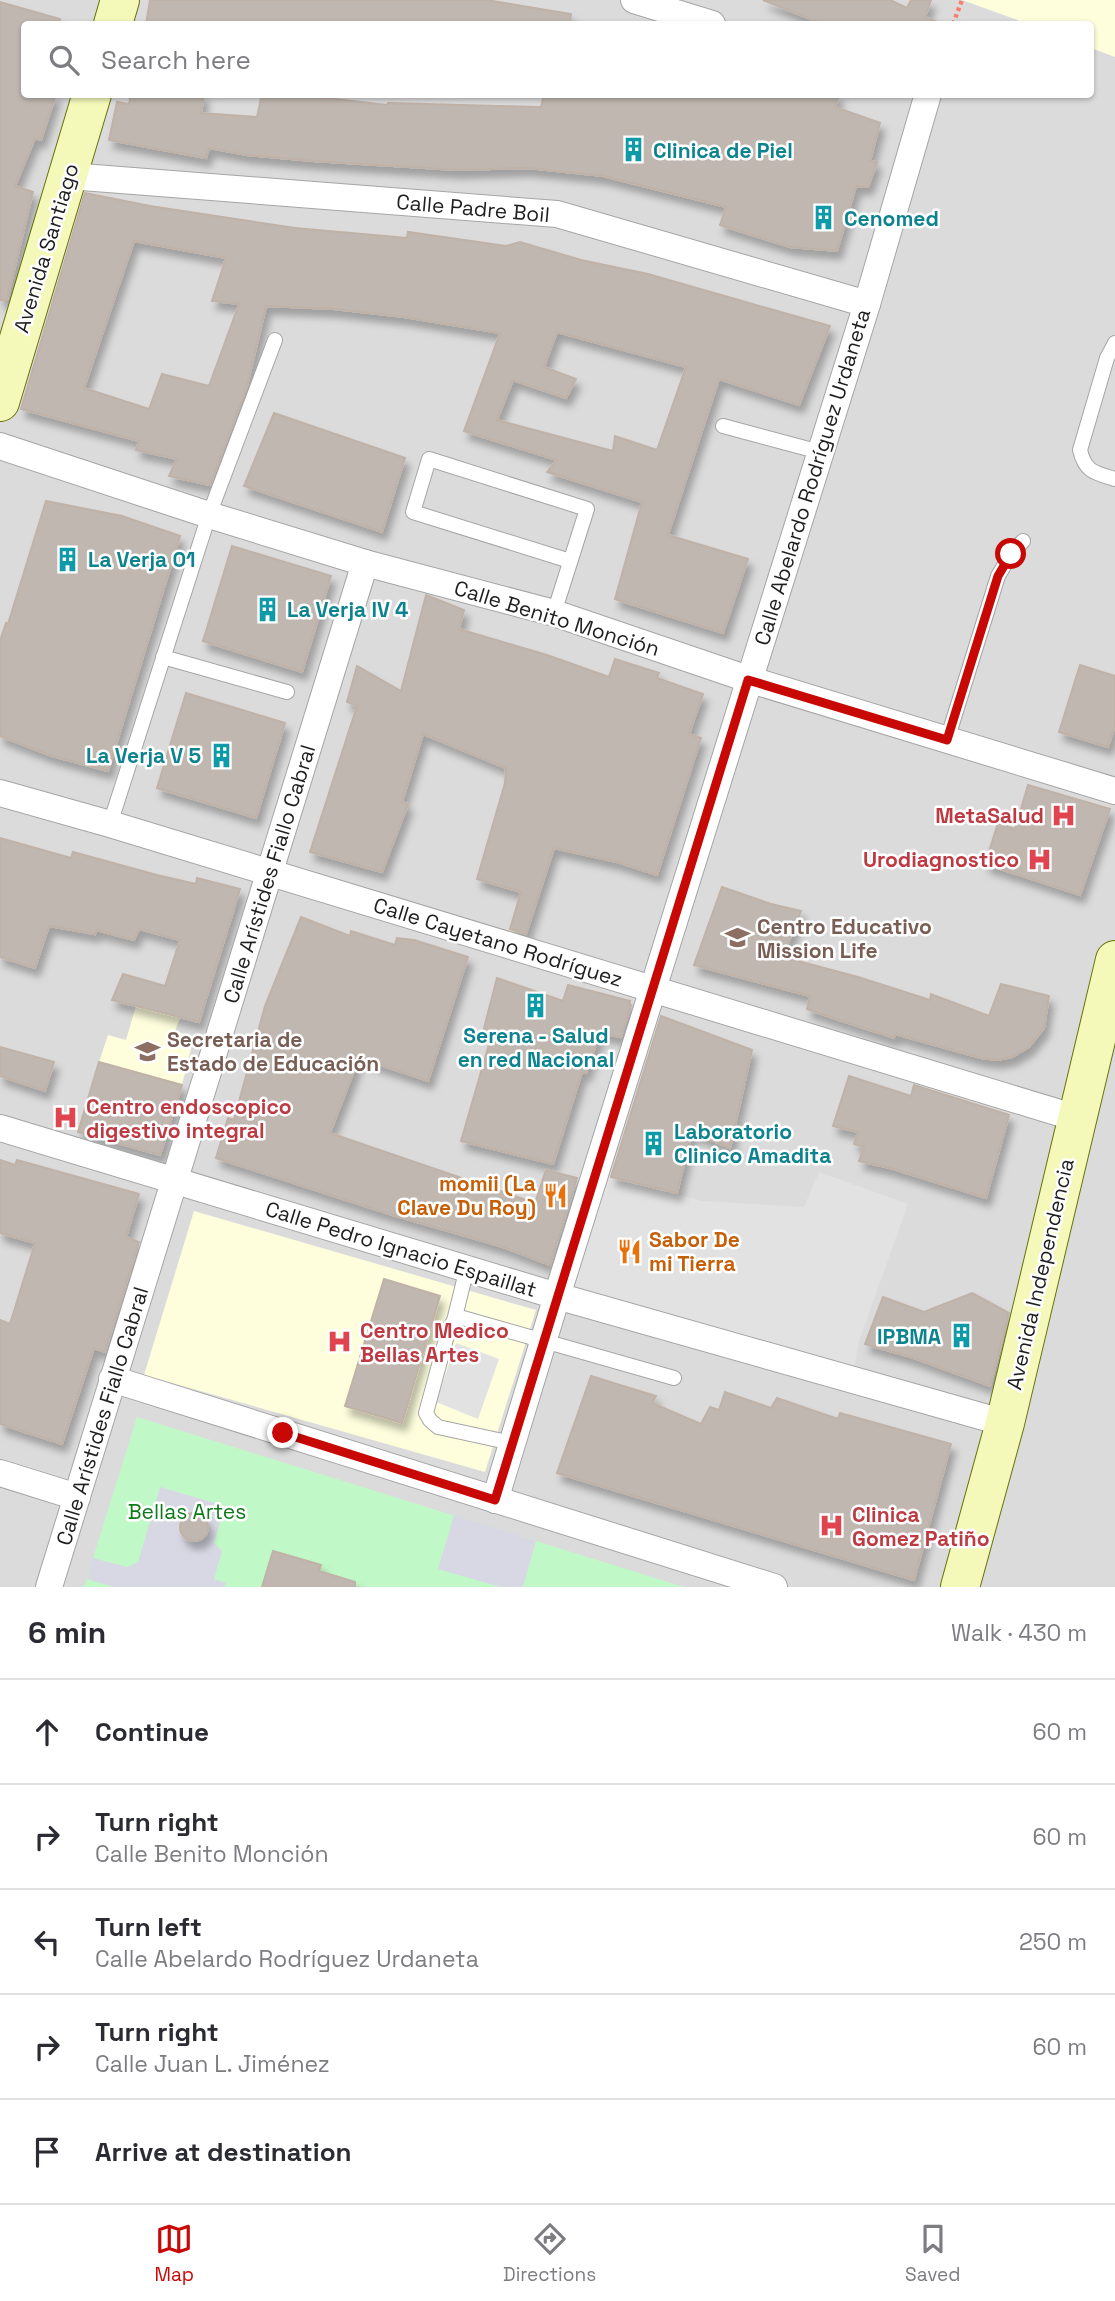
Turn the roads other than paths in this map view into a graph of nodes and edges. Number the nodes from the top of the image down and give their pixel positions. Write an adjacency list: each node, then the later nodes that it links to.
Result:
1 (120, 0): 3 (main road)
2 (634, 0): 4 (street)
3 (114, 21)
4 (702, 21)
5 (91, 98): 7 (main road, Avenida Santiago)
6 (919, 98): 8 (street, Calle Abelardo Rodríguez Urdaneta)
7 (68, 176): 8 (street, Calle Padre Boil); 11 (main road, Avenida Santiago)
8 (867, 304): 14 (street, Calle Abelardo Rodríguez Urdaneta)
9 (275, 340): 16 (lane)
10 (1115, 343): 15 (lane)
11 (0, 402)
12 (723, 426): 14 (lane)
13 (0, 446): 16 (street, Calle Benito Monción)
14 (820, 452): 22 (street, Calle Abelardo Rodríguez Urdaneta)
15 (1115, 479)
16 (209, 515): 19 (street, Calle Benito Monción); 21 (lane)
17 (1023, 541): 24 (lane)
18 (570, 561): 18 (lane); 20 (lane)
19 (365, 563): 20 (street, Calle Benito Monción); 28 (street, Calle Arístides Fiallo Cabral)
20 (554, 613): 22 (street, Calle Benito Monción)
21 (163, 657): 23 (lane); 27 (lane)
22 (748, 680): 24 (street, Calle Benito Monción); 30 (street, Calle Abelardo Rodríguez Urdaneta)
23 (287, 692)
24 (947, 740): 25 (street, Calle Benito Monción)
25 (1115, 791)
26 (0, 793): 27 (street, Calle Cayetano Rodríguez)
27 (110, 824): 28 (street, Calle Cayetano Rodríguez)
28 (270, 872): 30 (street, Calle Cayetano Rodríguez); 33 (street, Calle Arístides Fiallo Cabral)
29 (1115, 960): 31 (main road, Avenida Independencia)
30 (652, 989): 31 (street, Calle Cayetano Rodríguez); 35 (street, Calle Abelardo Rodríguez Urdaneta)
31 (1076, 1118): 40 (main road, Avenida Independencia)
32 (0, 1128): 33 (street, Calle Pedro Ignacio Espaillat)
33 (175, 1181): 34 (street, Calle Pedro Ignacio Espaillat); 39 (street, Calle Arístides Fiallo Cabral)
34 (467, 1268): 35 (street, Calle Pedro Ignacio Espaillat); 36 (lane)
35 (557, 1296): 37 (street, Calle Abelardo Rodríguez Urdaneta); 40 (street, Calle Pedro Ignacio Espaillat)
36 (454, 1321): 37 (lane); 41 (lane)
37 (543, 1342): 38 (lane); 41 (street, Calle Abelardo Rodríguez Urdaneta)
38 (674, 1378)
39 (112, 1379): 43 (street, Calle Arístides Fiallo Cabral); 44 (street)
40 (1005, 1423): 47 (main road, Avenida Independencia)
41 (512, 1444): 44 (street, Calle Abelardo Rodríguez Urdaneta)
42 (0, 1473): 43 (street)
43 (77, 1497): 45 (street, Calle Arístides Fiallo Cabral)
44 (495, 1500): 46 (street)
45 (49, 1587)
46 (774, 1587)
47 (960, 1587)

